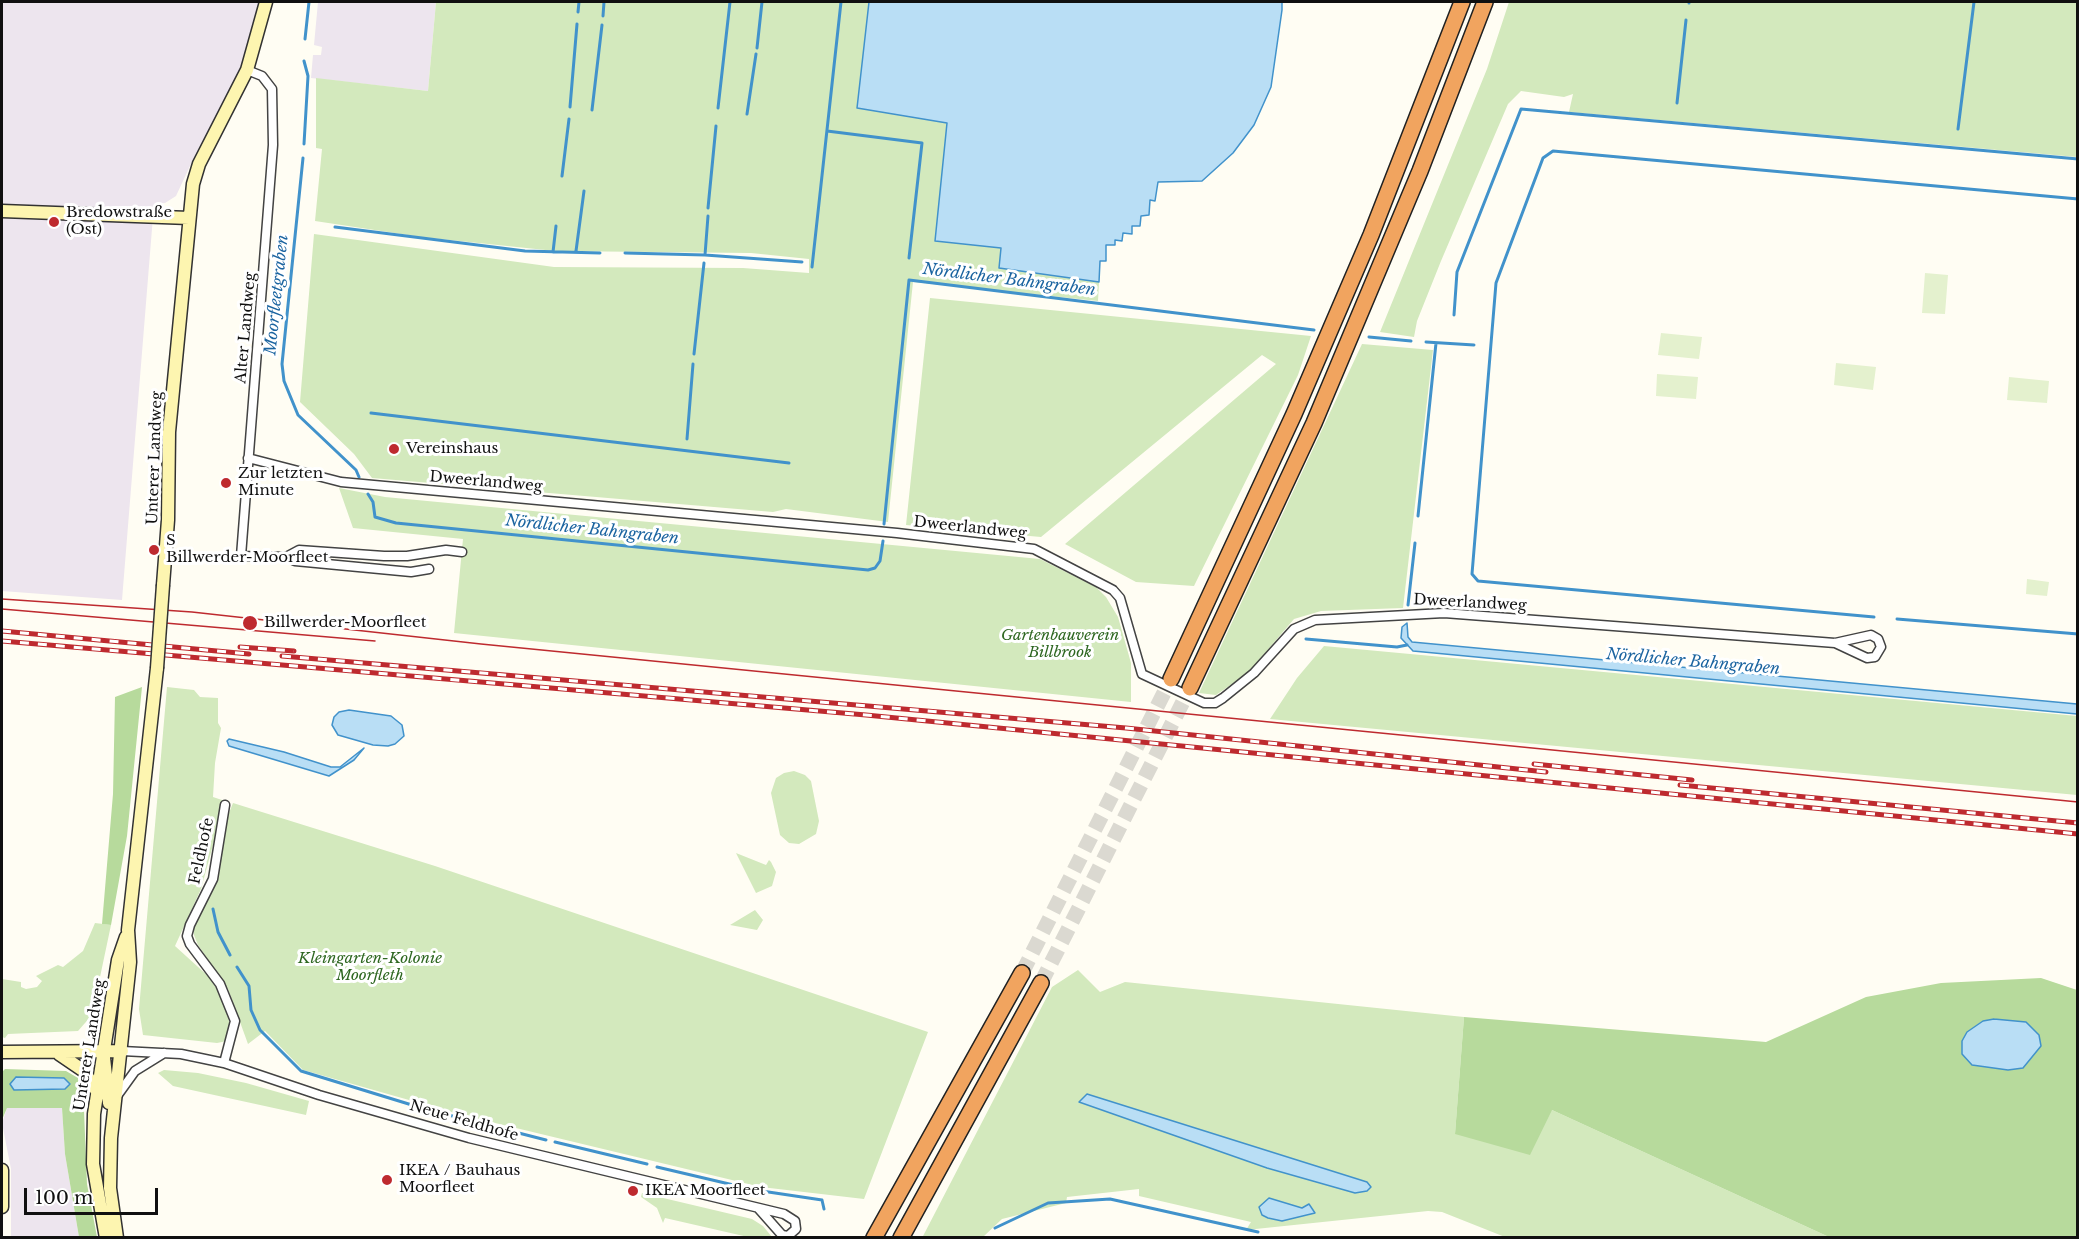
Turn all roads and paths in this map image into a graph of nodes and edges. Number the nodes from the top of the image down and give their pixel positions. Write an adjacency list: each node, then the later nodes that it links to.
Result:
1 (266, 2): 4 (main road, Unterer Landweg)
2 (1462, 2): 12 (highway)
3 (1485, 2): 13 (highway)
4 (247, 70): 6 (main road, Unterer Landweg); 7 (street, Alter Landweg)
5 (2, 211): 6 (main road)
6 (189, 218): 15 (main road, Unterer Landweg, bridge)
7 (248, 458): 9 (street, Alter Landweg); 11 (street, Dweerlandweg)
8 (462, 552): 9 (street, Alter Landweg)
9 (286, 557): 10 (street, Alter Landweg)
10 (429, 569)
11 (1834, 643): 11 (street, Dweerlandweg)
12 (1171, 679)
13 (1190, 688)
14 (225, 805): 23 (street, Feldhofe)
15 (128, 930): 18 (main road, Unterer Landweg); 19 (main road, Unterer Landweg)
16 (1022, 973): 32 (highway)
17 (1041, 983): 33 (highway)
18 (102, 1051): 19 (main road); 21 (main road); 24 (main road, Unterer Landweg); 26 (main road)
19 (122, 1051): 22 (street, Neue Feldhofe); 25 (main road, Unterer Landweg)
20 (2, 1052): 21 (main road)
21 (55, 1053): 24 (main road)
22 (165, 1053): 23 (street, Neue Feldhofe); 25 (street)
23 (224, 1063): 29 (street, Neue Feldhofe)
24 (96, 1090): 30 (main road, Unterer Landweg)
25 (116, 1099): 26 (main road, Unterer Landweg)
26 (111, 1137): 31 (main road, Unterer Landweg)
27 (2, 1170): 28 (main road)
28 (2, 1207)
29 (759, 1209)
30 (106, 1238)
31 (117, 1238)
32 (874, 1238)
33 (901, 1238)

